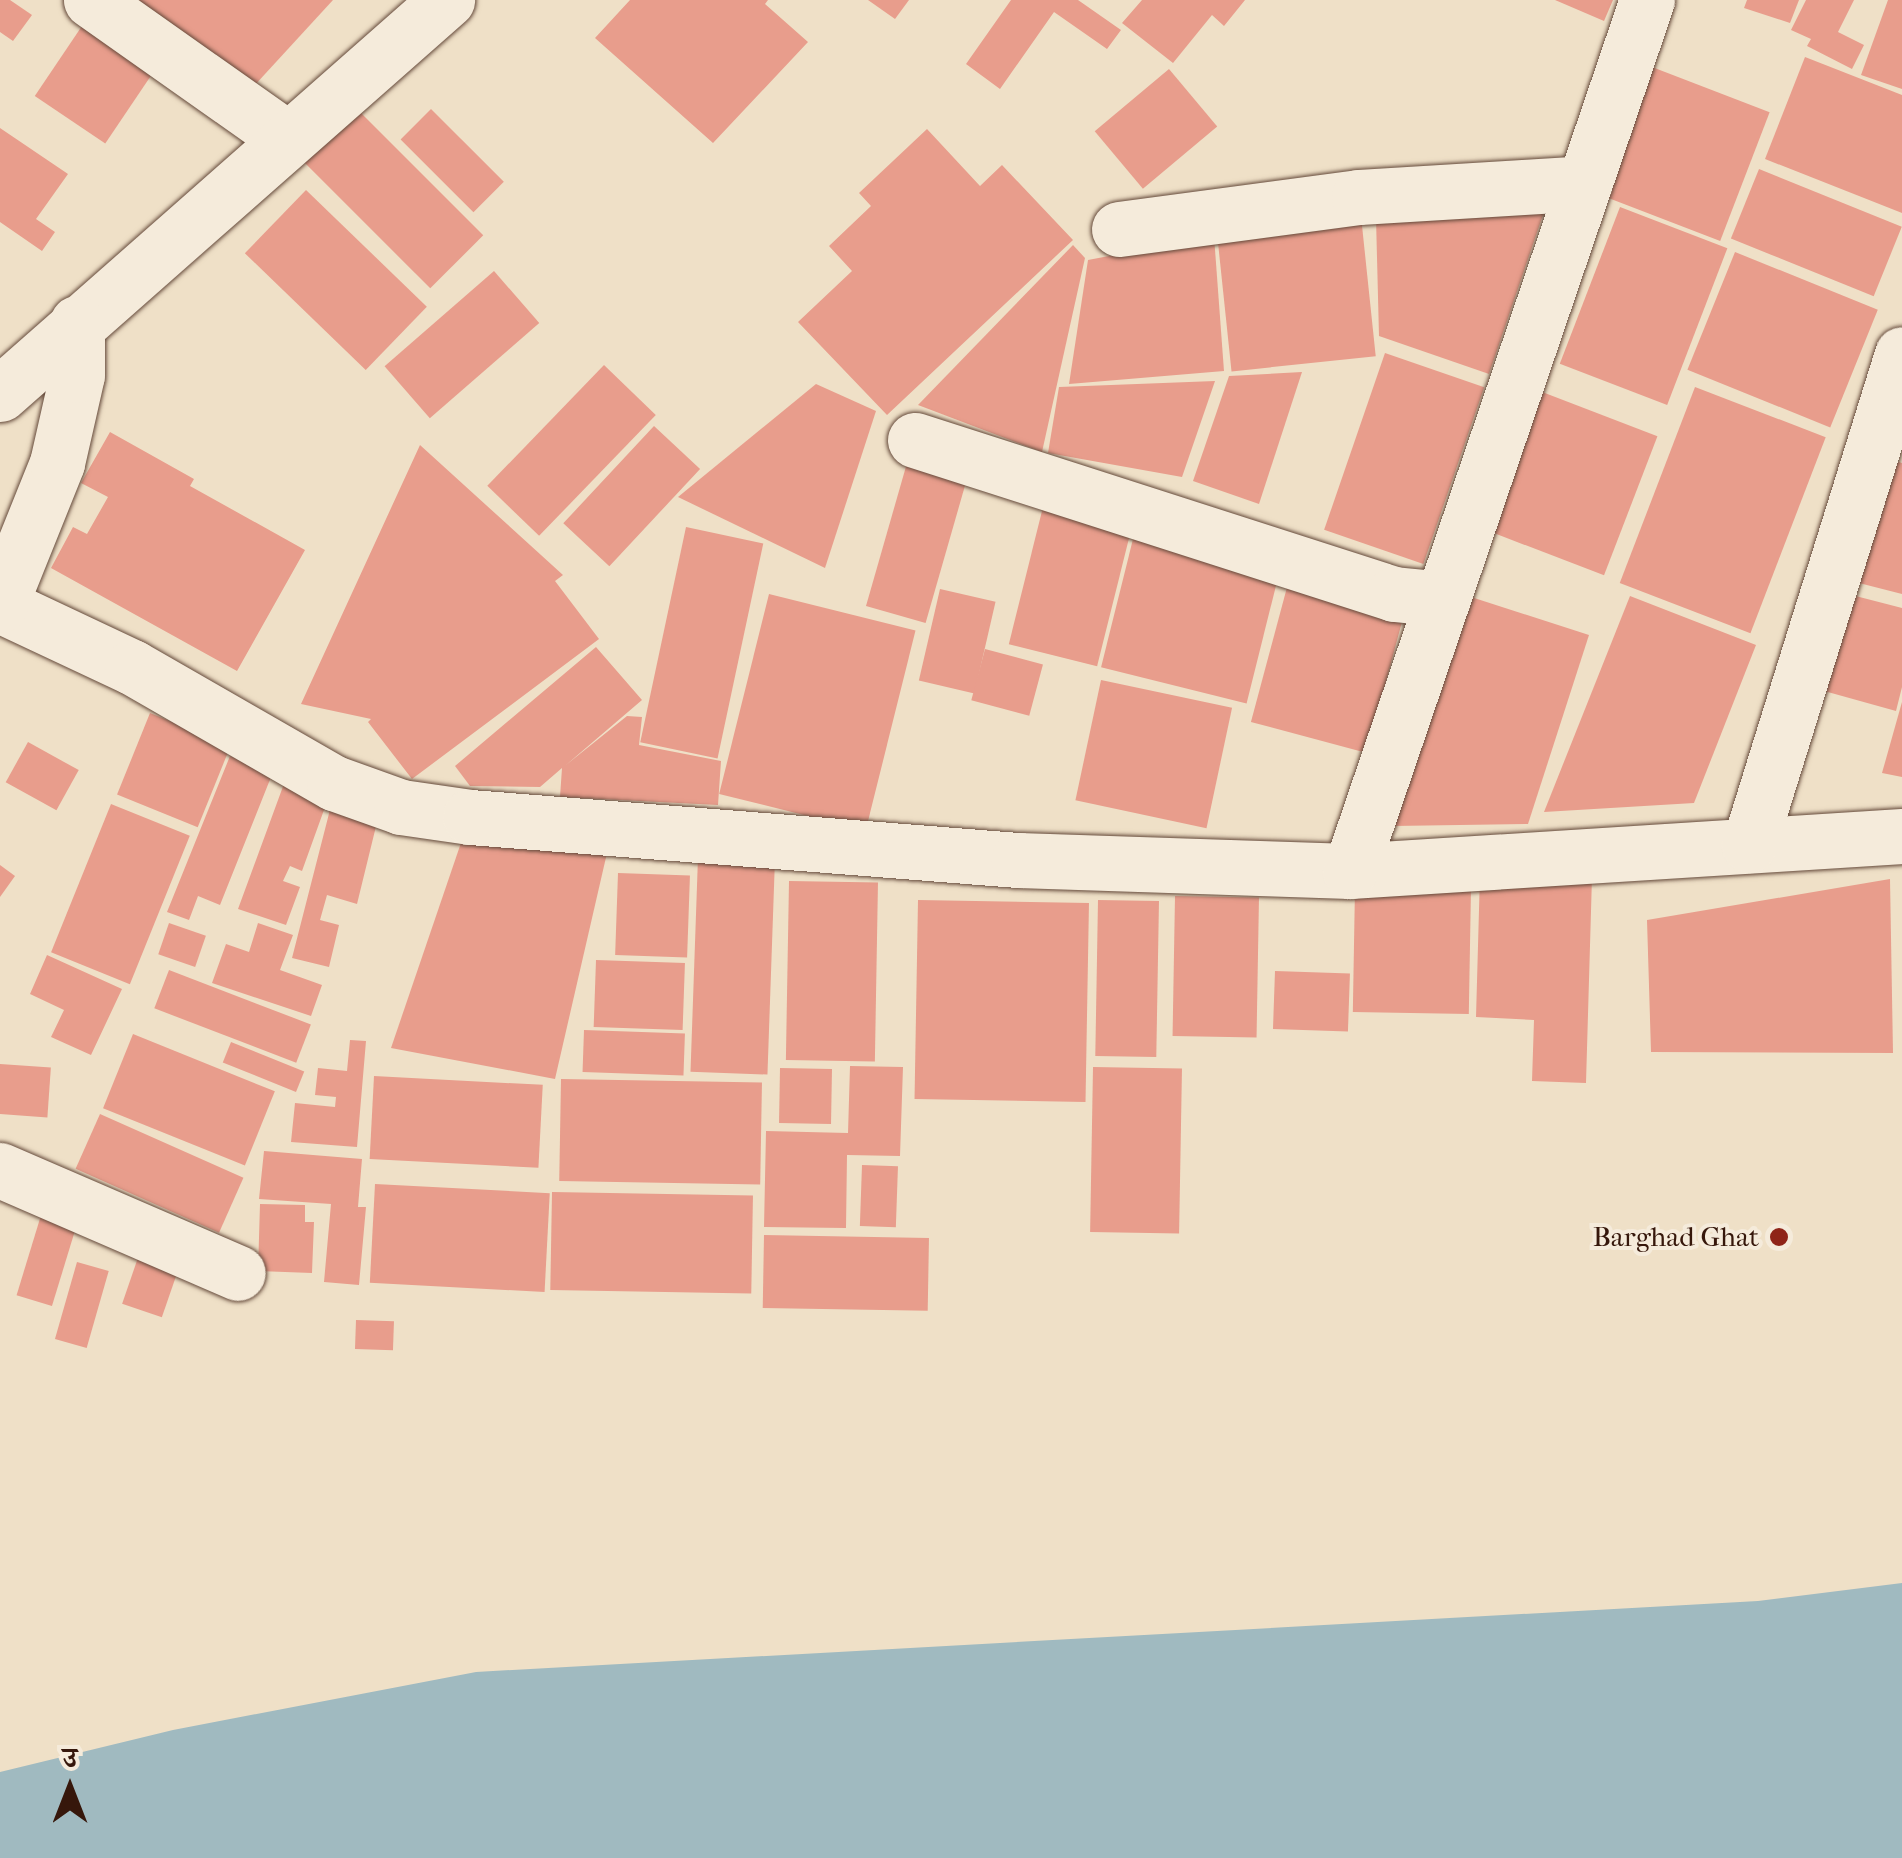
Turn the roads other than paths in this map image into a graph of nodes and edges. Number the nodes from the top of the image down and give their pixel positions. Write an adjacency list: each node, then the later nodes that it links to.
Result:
1 (91, 0): 4 (street)
2 (447, 0): 4 (street)
3 (1647, 0): 5 (street)
4 (288, 139): 7 (street)
5 (1584, 184): 6 (street); 11 (street)
6 (1119, 228)
7 (77, 323): 9 (street); 12 (street)
8 (1902, 354): 14 (street)
9 (0, 394)
10 (915, 440): 11 (street)
11 (1443, 599): 15 (street)
12 (0, 605): 15 (street)
13 (1902, 836): 14 (street)
14 (1748, 845): 15 (street)
15 (1350, 871)
16 (0, 1170): 17 (street)
17 (238, 1273)

